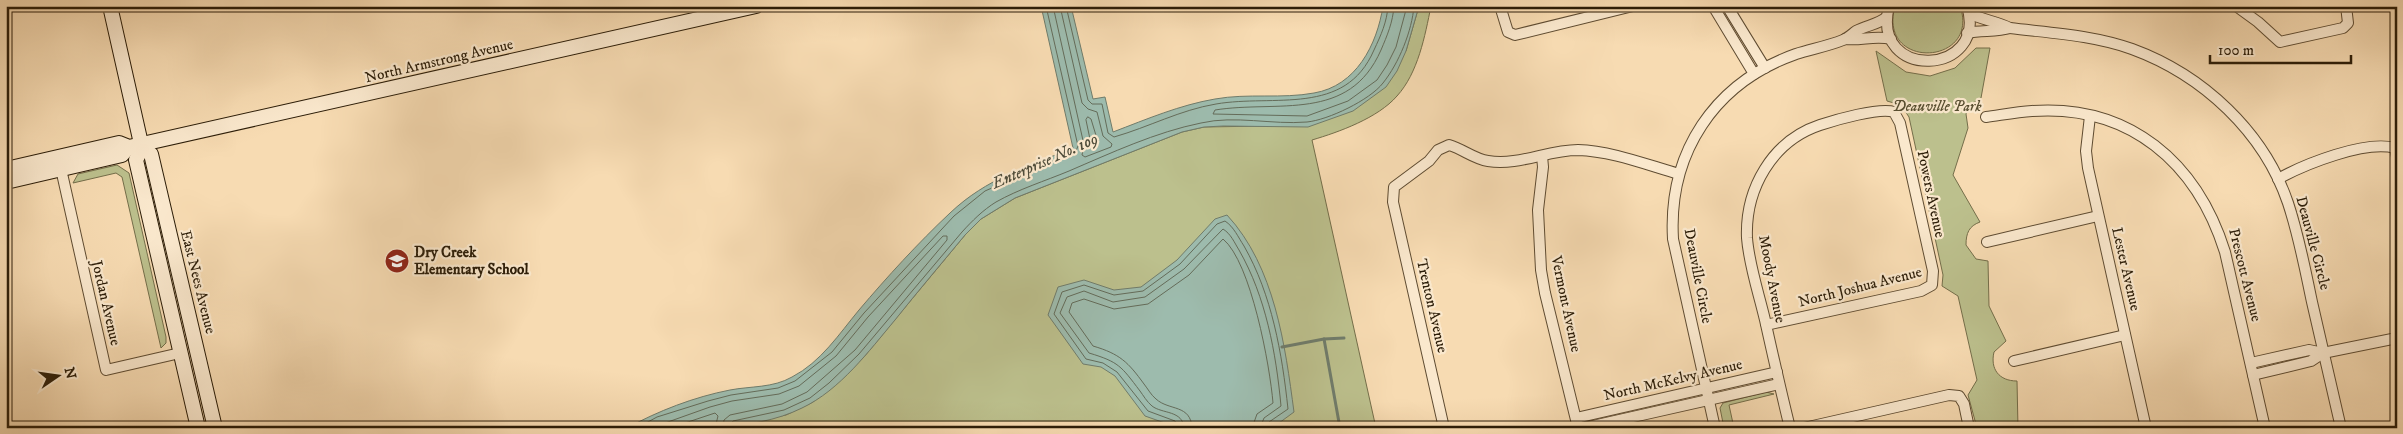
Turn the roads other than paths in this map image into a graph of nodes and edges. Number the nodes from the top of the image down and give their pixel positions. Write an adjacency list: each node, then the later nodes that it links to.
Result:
1 (110, 6): 20 (street, East Nees Avenue)
2 (756, 6): 20 (street, North Armstrong Avenue)
3 (1500, 6): 4 (street)
4 (1633, 6)
5 (1713, 6): 16 (street)
6 (1727, 6): 15 (street)
7 (2236, 6): 8 (street)
8 (2346, 6)
9 (1968, 10): 11 (street, Deauville Circle); 12 (street)
10 (1888, 12): 13 (street, Deauville Circle); 14 (street)
11 (2010, 28): 12 (street, Deauville Circle); 26 (street, Deauville Circle)
12 (1967, 33): 14 (street)
13 (1845, 39): 14 (street, Deauville Circle); 15 (street, Deauville Circle)
14 (1891, 39)
15 (1765, 68): 16 (street, Deauville Circle)
16 (1754, 74): 25 (street, Deauville Circle)
17 (1894, 112): 30 (street, Powers Avenue); 31 (street, Moody Avenue)
18 (2090, 116): 19 (street, Prescott Avenue); 28 (street, Lester Avenue); 37 (street, Prescott Avenue)
19 (1986, 117)
20 (138, 146): 23 (street, North Armstrong Avenue); 24 (street, North Armstrong Avenue); 34 (street, East Nees Avenue); 46 (street, East Nees Avenue)
21 (2396, 152): 26 (street)
22 (1542, 156): 25 (street); 43 (street, Vermont Avenue); 47 (street, Trenton Avenue)
23 (6, 169)
24 (61, 169): 27 (street, North Armstrong Avenue); 34 (street, Jordan Avenue)
25 (1679, 174): 41 (street, Deauville Circle)
26 (2278, 179): 35 (street, Deauville Circle)
27 (6, 182)
28 (2098, 216): 29 (street); 32 (street, Lester Avenue)
29 (1987, 242)
30 (1932, 285): 31 (street, North Joshua Avenue)
31 (1766, 325): 38 (street, Moody Avenue)
32 (2125, 335): 36 (street); 53 (street, Lester Avenue)
33 (2397, 338): 35 (street)
34 (180, 353): 44 (street, East Nees Avenue); 45 (street)
35 (2323, 353): 37 (street); 39 (street); 55 (street, Deauville Circle)
36 (2014, 361)
37 (2251, 363): 39 (street, Prescott Avenue)
38 (1777, 372): 40 (street, Moody Avenue); 41 (street, North McKelvy Avenue)
39 (2253, 375): 54 (street, Prescott Avenue)
40 (1779, 384): 42 (street, North McKelvy Avenue); 50 (street, Moody Avenue)
41 (1706, 388): 42 (street, Deauville Circle); 43 (street, North McKelvy Avenue)
42 (1709, 400): 48 (street, North McKelvy Avenue); 49 (street, Deauville Circle)
43 (1577, 423)
44 (198, 428)
45 (206, 428)
46 (215, 428)
47 (1444, 428)
48 (1584, 428)
49 (1715, 428)
50 (1790, 428)
51 (1804, 428): 52 (street)
52 (1969, 428)
53 (2146, 428)
54 (2265, 428)
55 (2341, 428)

